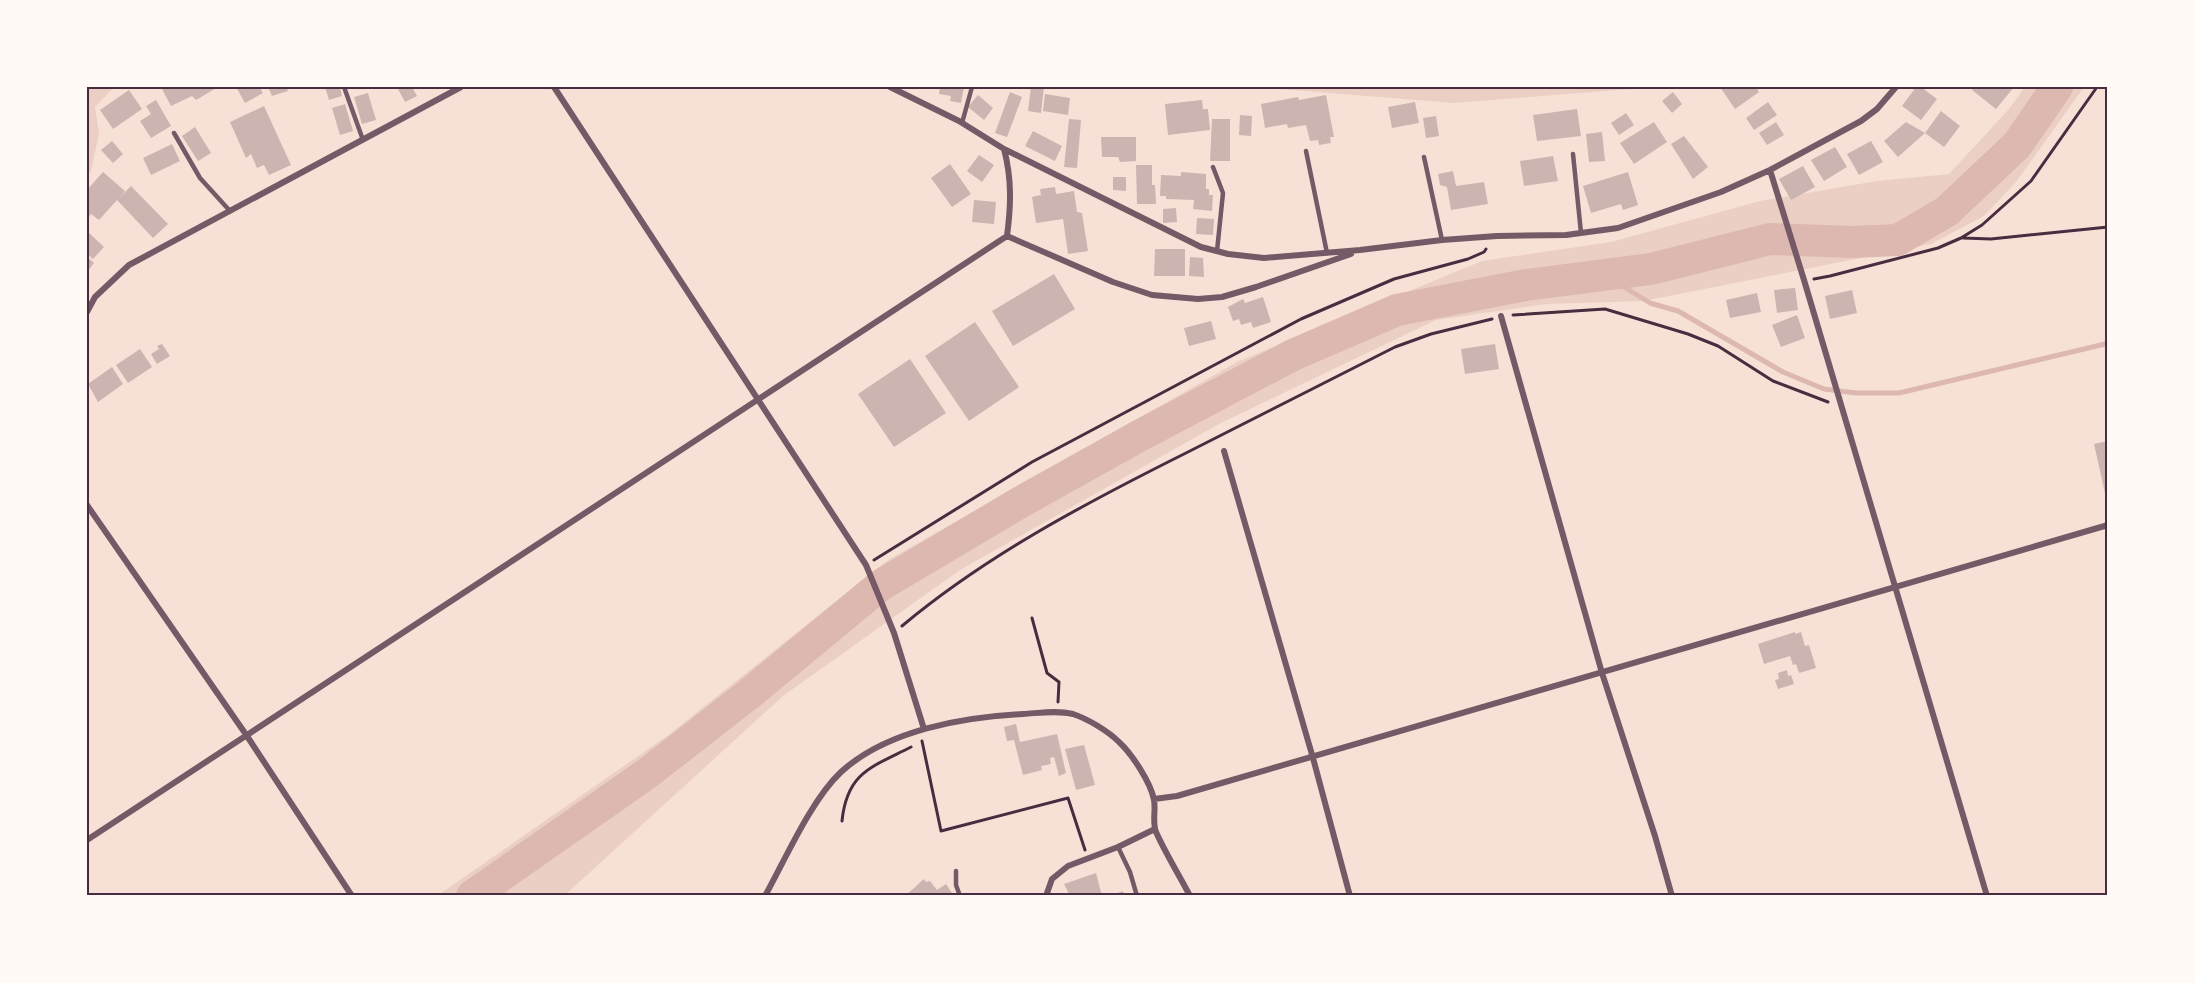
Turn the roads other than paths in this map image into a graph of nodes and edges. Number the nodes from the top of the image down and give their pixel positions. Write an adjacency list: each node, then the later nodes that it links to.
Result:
1 (344, 87): 9 (lane)
2 (461, 87): 9 (street)
3 (554, 87): 25 (street)
4 (890, 87): 7 (street)
5 (972, 87): 7 (lane)
6 (1896, 87): 15 (street)
7 (962, 123): 10 (street)
8 (174, 133): 16 (lane)
9 (363, 140): 16 (street)
10 (1004, 149): 18 (street); 21 (street)
11 (1306, 151): 22 (lane)
12 (1573, 154): 17 (lane)
13 (1424, 157): 19 (lane)
14 (1213, 168): 21 (lane)
15 (1770, 170): 17 (street); 29 (street)
16 (230, 212): 23 (street)
17 (1581, 233): 19 (street)
18 (1007, 236): 20 (street); 25 (street)
19 (1442, 240): 20 (street)
20 (1360, 250): 22 (street)
21 (1217, 251): 22 (street)
22 (1327, 253)
23 (87, 312)
24 (1501, 316): 30 (street)
25 (758, 400): 31 (street); 32 (street)
26 (1224, 451): 33 (street)
27 (87, 505): 32 (street)
28 (2108, 525): 29 (street)
29 (1894, 588): 30 (street); 47 (street)
30 (1602, 673): 33 (street); 46 (street)
31 (924, 729): 34 (street); 40 (street)
32 (247, 736): 36 (street); 39 (street)
33 (1313, 758): 34 (street); 45 (street)
34 (1154, 799): 35 (street)
35 (1155, 829): 37 (street); 44 (street)
36 (87, 840)
37 (1118, 847): 42 (street); 43 (lane)
38 (956, 871): 41 (lane)
39 (352, 896)
40 (765, 896)
41 (960, 896)
42 (1046, 896)
43 (1137, 896)
44 (1190, 896)
45 (1350, 896)
46 (1672, 896)
47 (1987, 896)

